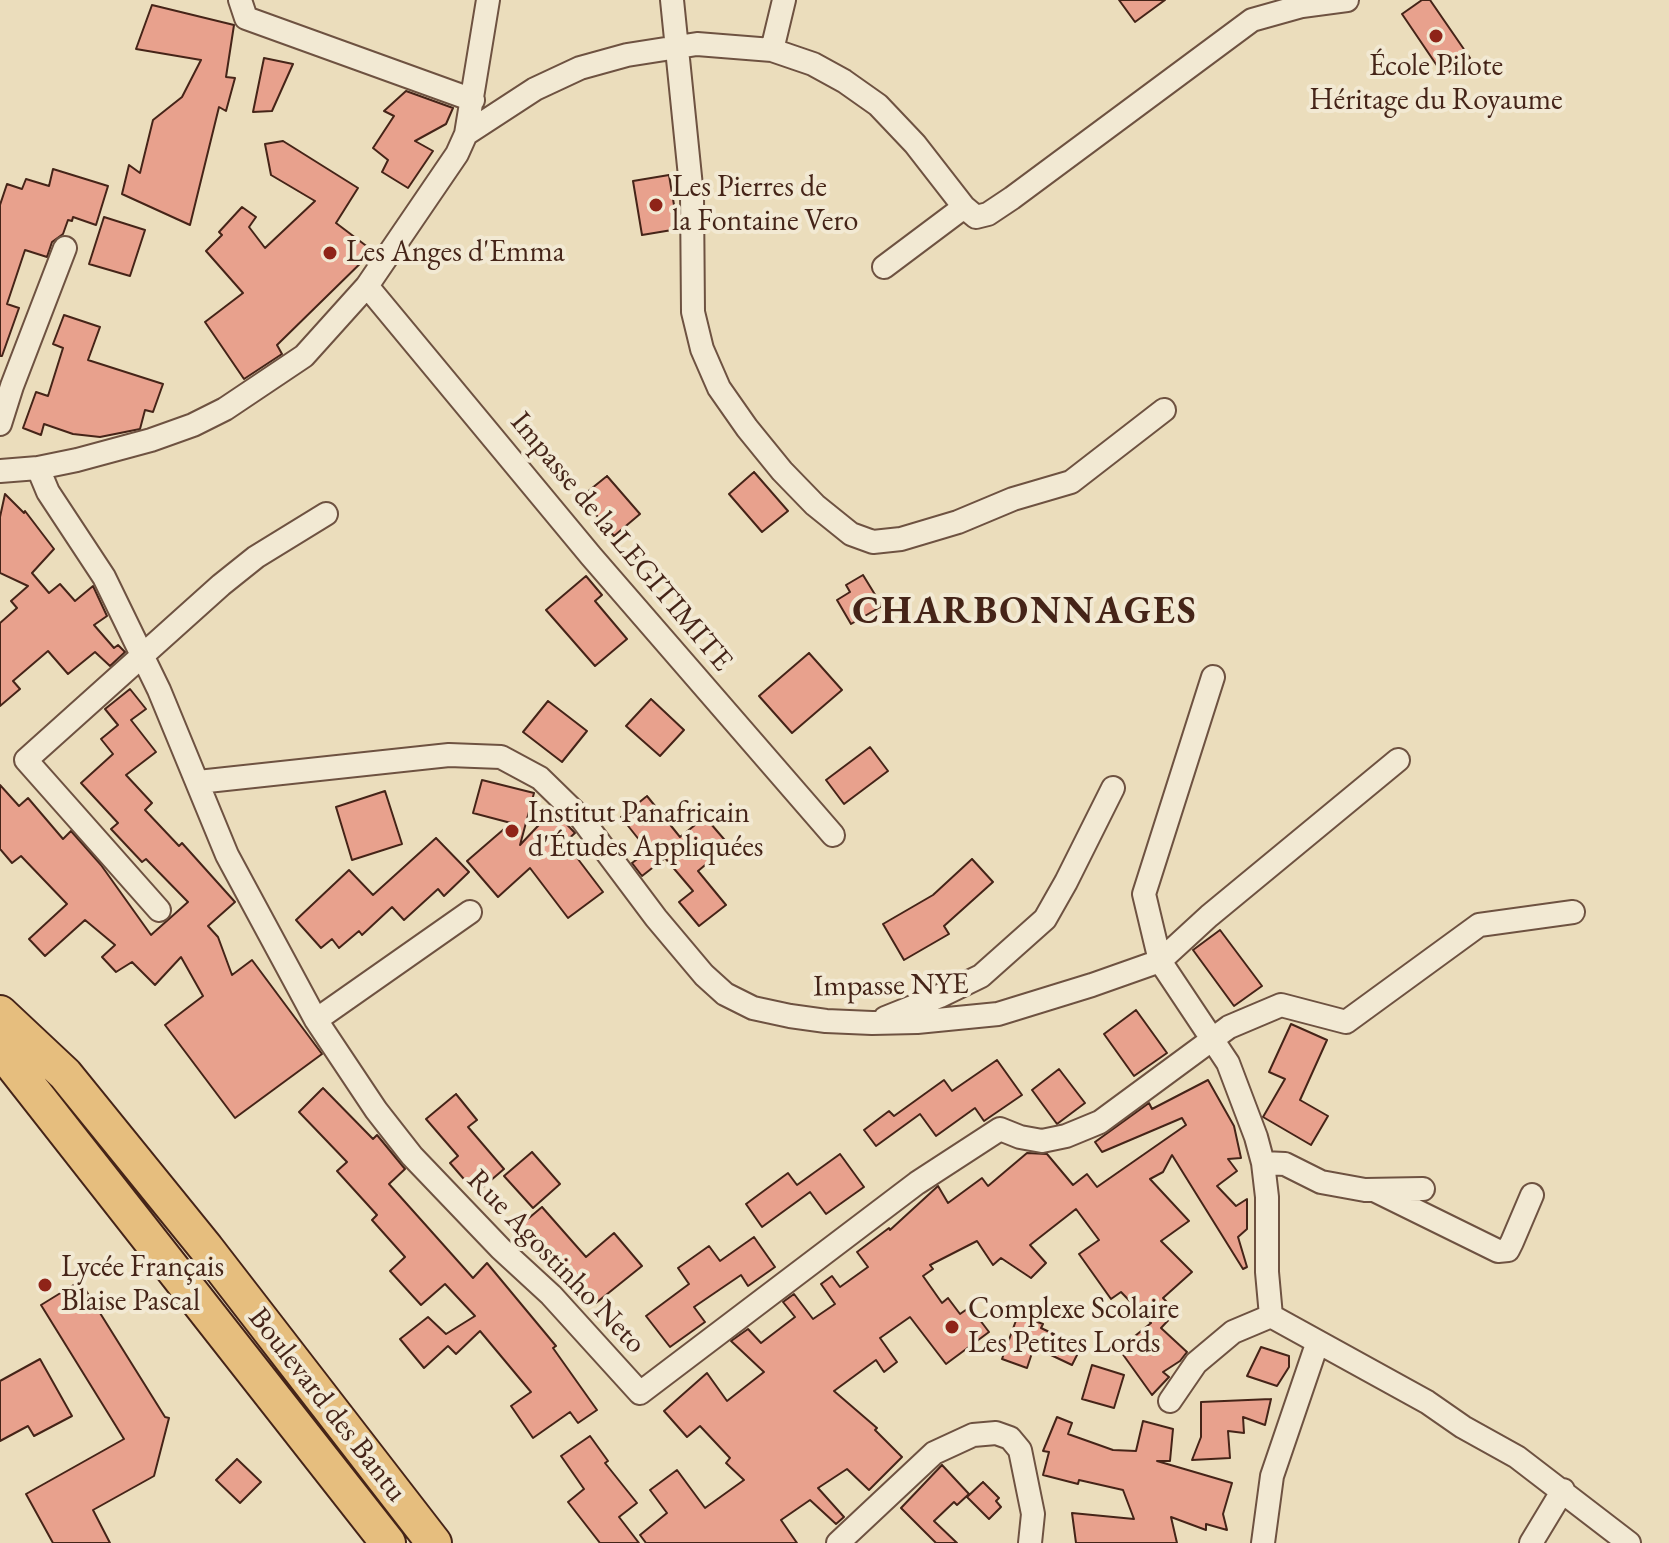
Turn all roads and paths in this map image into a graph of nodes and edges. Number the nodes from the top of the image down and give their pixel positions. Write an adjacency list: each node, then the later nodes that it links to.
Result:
1 (240, 0): 8 (street)
2 (488, 0): 8 (street)
3 (672, 0): 6 (street)
4 (784, 0): 7 (street)
5 (1347, 0): 10 (street)
6 (677, 46): 7 (street); 9 (street); 14 (street)
7 (772, 50): 10 (street)
8 (473, 100): 9 (street)
9 (466, 134): 13 (street)
10 (964, 207): 12 (street)
11 (65, 248): 15 (street)
12 (884, 267)
13 (367, 286): 16 (street); 24 (street, Impasse de la LEGITIMITE)
14 (1164, 410)
15 (0, 424)
16 (38, 468): 17 (street); 19 (street, Rue Agostinho Neto)
17 (0, 471)
18 (326, 514): 19 (street)
19 (142, 655): 22 (street, Rue Agostinho Neto); 25 (street)
20 (1213, 677): 28 (street)
21 (1398, 760): 28 (street)
22 (198, 782): 31 (street, Rue Agostinho Neto); 32 (street, Impasse NYE)
23 (1113, 788): 32 (street)
24 (833, 835)
25 (159, 910)
26 (470, 912): 31 (street)
27 (1573, 912): 33 (street)
28 (1160, 961): 32 (street, Impasse NYE); 33 (street)
29 (0, 985): 36 (highway)
30 (0, 1013): 36 (highway, Boulevard des Bantu)
31 (316, 1020): 33 (street, Rue Agostinho Neto)
32 (872, 1023)
33 (1212, 1037): 38 (street)
34 (0, 1049): 37 (highway, Boulevard des Bantu)
35 (0, 1070): 37 (highway)
36 (65, 1074): 47 (highway, Boulevard des Bantu)
37 (55, 1117): 46 (highway, Boulevard des Bantu)
38 (1263, 1163): 40 (street); 42 (street)
39 (1423, 1189): 40 (street)
40 (1374, 1190): 41 (street)
41 (1532, 1195)
42 (1271, 1316): 43 (street); 44 (street)
43 (1317, 1344): 45 (street); 50 (street)
44 (1170, 1401)
45 (1563, 1490): 51 (street); 52 (street)
46 (388, 1543)
47 (434, 1543)
48 (838, 1543): 49 (street)
49 (1030, 1543)
50 (1263, 1543)
51 (1531, 1543)
52 (1629, 1543)

